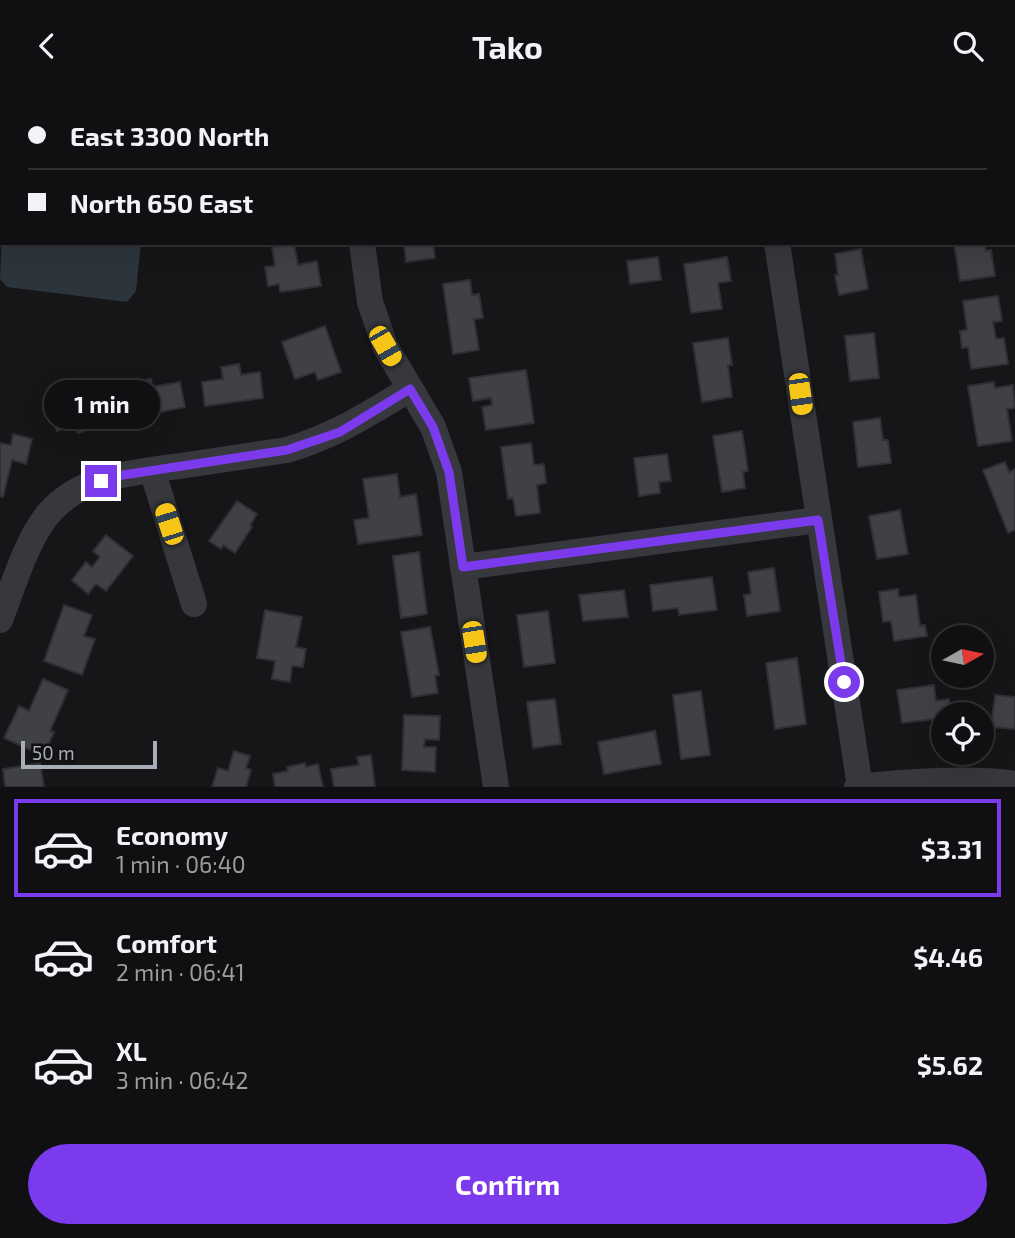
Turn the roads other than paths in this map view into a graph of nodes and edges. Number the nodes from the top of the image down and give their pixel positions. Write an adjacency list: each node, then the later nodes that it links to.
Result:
1 (362, 245): 3 (street)
2 (777, 245): 5 (street)
3 (410, 389): 4 (street); 6 (street)
4 (152, 470): 7 (street); 8 (street)
5 (818, 520): 6 (street); 11 (street)
6 (463, 567): 10 (street)
7 (194, 604)
8 (0, 620)
9 (1015, 785): 11 (street)
10 (496, 786)
11 (859, 786)

